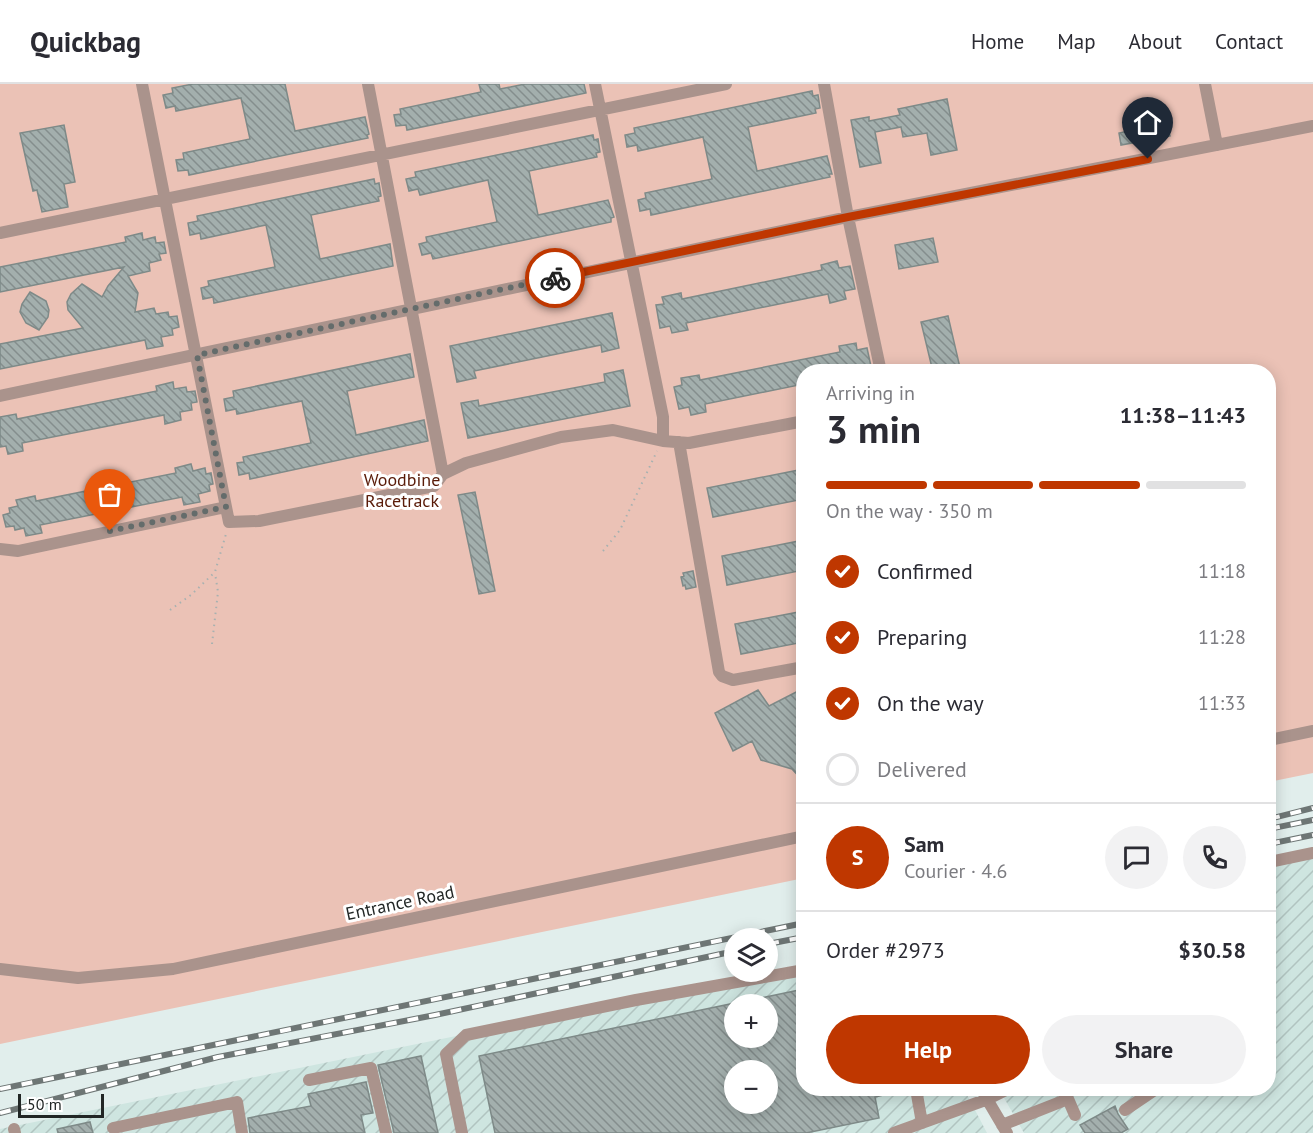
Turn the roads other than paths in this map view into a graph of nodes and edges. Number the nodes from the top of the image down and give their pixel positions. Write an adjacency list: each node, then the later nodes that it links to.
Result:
1 (141, 84): 11 (street)
2 (368, 84): 10 (street)
3 (595, 84): 7 (street)
4 (726, 84): 7 (street)
5 (824, 84): 12 (street)
6 (1205, 84): 9 (street)
7 (600, 110): 10 (street); 14 (street)
8 (1313, 126): 9 (street)
9 (1217, 145): 12 (street)
10 (382, 154): 11 (street); 15 (street)
11 (164, 199): 13 (street); 16 (street)
12 (848, 217): 14 (street); 17 (street)
13 (0, 233)
14 (631, 262): 15 (street); 20 (street)
15 (412, 308): 16 (street); 22 (street)
16 (197, 355): 18 (street); 23 (street)
17 (879, 364)
18 (0, 396)
19 (796, 423): 21 (street)
20 (663, 441): 21 (street); 22 (street)
21 (679, 442): 25 (street)
22 (444, 474): 23 (street)
23 (226, 507): 24 (street)
24 (0, 549)
25 (796, 668)
26 (1313, 731): 27 (street)
27 (1276, 739)
28 (796, 838): 31 (street, Entrance Road)
29 (1313, 853): 30 (street)
30 (1276, 861)
31 (0, 969)
32 (796, 971): 45 (street)
33 (309, 1080): 44 (street)
34 (917, 1096): 40 (street)
35 (981, 1096): 40 (street)
36 (986, 1096): 42 (street)
37 (1146, 1096): 38 (street)
38 (1125, 1110)
39 (1076, 1115): 42 (street)
40 (922, 1123): 46 (street)
41 (113, 1128): 43 (street)
42 (1004, 1129)
43 (242, 1133)
44 (386, 1133)
45 (462, 1133)
46 (894, 1133)

